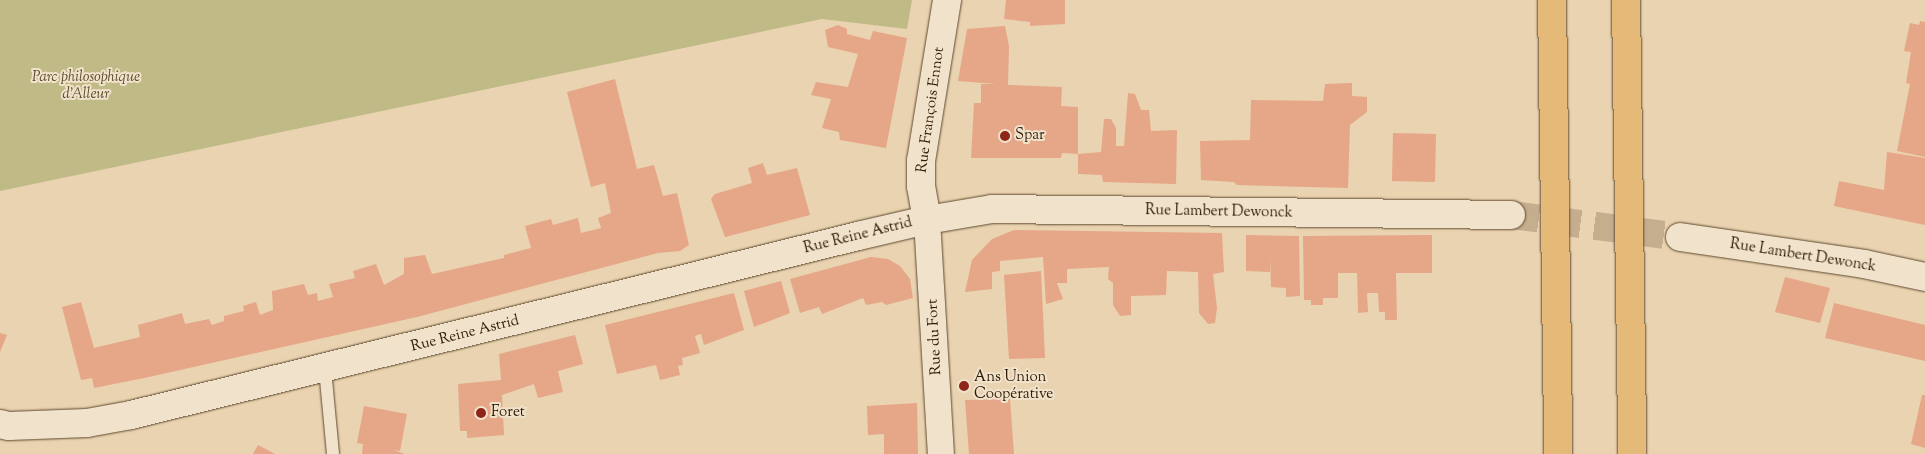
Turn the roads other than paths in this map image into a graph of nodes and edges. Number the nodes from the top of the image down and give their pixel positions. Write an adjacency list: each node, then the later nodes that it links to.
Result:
1 (947, 0): 5 (street, Rue François Ennot)
2 (1552, 0): 12 (highway)
3 (1626, 0): 13 (highway)
4 (1511, 215): 5 (street, Rue Lambert Dewonck)
5 (927, 220): 8 (street, Rue Reine Astrid); 11 (street, Rue du Fort)
6 (1680, 237): 7 (street, Rue Lambert Dewonck)
7 (1925, 277)
8 (325, 369): 9 (street, Rue Reine Astrid); 10 (lane)
9 (0, 424)
10 (333, 454)
11 (941, 454)
12 (1558, 454)
13 (1632, 454)

